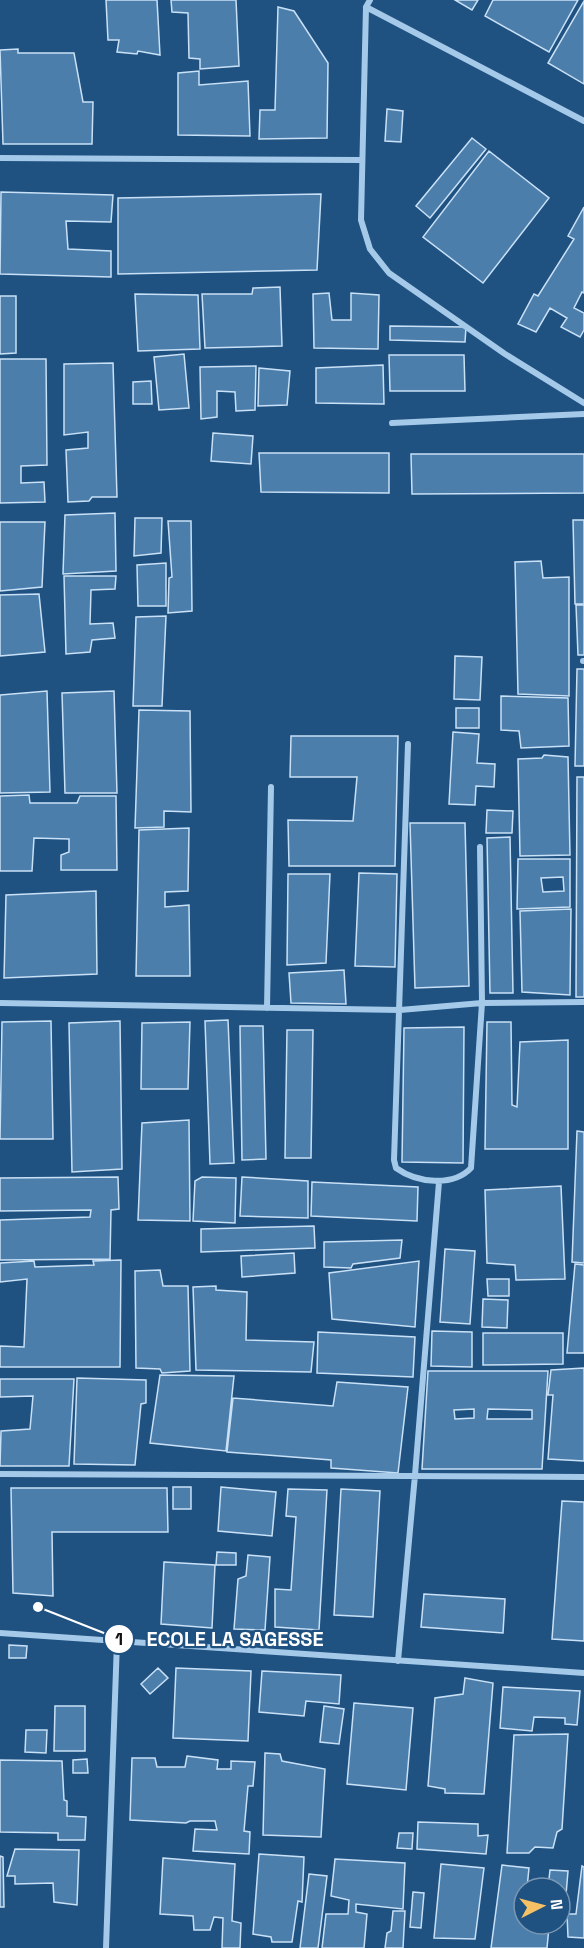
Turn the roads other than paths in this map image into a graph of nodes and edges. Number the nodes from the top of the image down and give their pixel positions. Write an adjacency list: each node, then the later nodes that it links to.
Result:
1 (370, 0): 2 (street)
2 (366, 7): 3 (street); 5 (street)
3 (584, 121)
4 (0, 158): 5 (street)
5 (362, 160): 6 (street)
6 (584, 403)
7 (584, 414): 8 (street)
8 (392, 423)
9 (408, 744): 16 (street)
10 (271, 788): 15 (street)
11 (480, 847): 14 (street)
12 (584, 1002): 14 (street)
13 (0, 1003): 15 (street)
14 (482, 1003): 16 (street); 17 (street)
15 (267, 1008): 16 (street)
16 (400, 1010): 17 (street)
17 (439, 1182): 19 (street)
18 (0, 1474): 19 (street)
19 (415, 1475): 20 (street); 23 (street)
20 (584, 1477)
21 (0, 1634): 22 (street)
22 (117, 1642): 23 (street); 25 (street)
23 (398, 1661): 24 (street)
24 (584, 1673)
25 (106, 1948)

